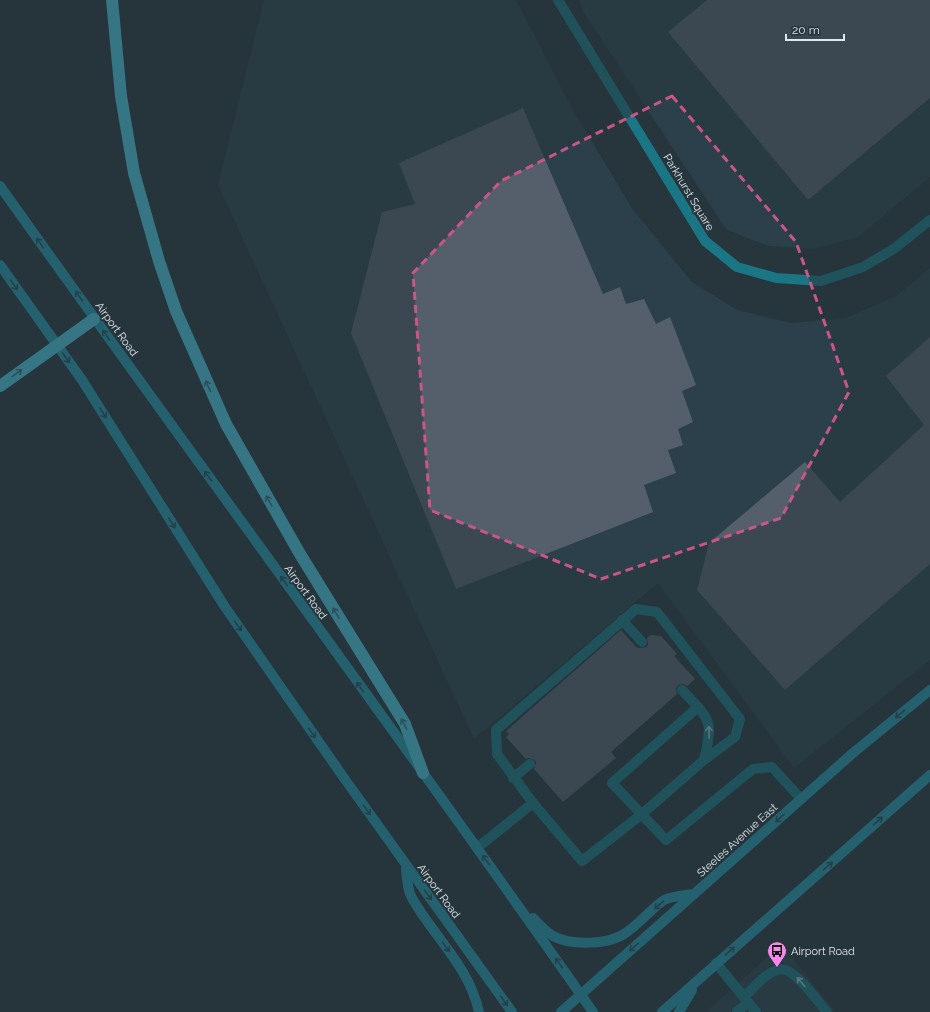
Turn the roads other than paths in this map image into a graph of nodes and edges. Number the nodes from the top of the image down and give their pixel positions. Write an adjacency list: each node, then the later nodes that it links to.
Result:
1 (112, 0): 16 (highway, one-way to 1)
2 (558, 0): 4 (street, Parkhurst Square)
3 (0, 186): 6 (main road, Airport Road, one-way to 3)
4 (930, 220)
5 (0, 265): 7 (main road, Airport Road, one-way to 7)
6 (94, 318): 7 (highway); 16 (main road, Airport Road, one-way to 6)
7 (57, 345): 8 (highway, one-way to 7); 23 (main road, Airport Road, one-way to 23)
8 (0, 386)
9 (622, 620): 10 (street); 14 (street); 18 (street)
10 (642, 642)
11 (682, 690): 13 (street)
12 (930, 690): 19 (main road, Steeles Avenue East, one-way to 19)
13 (698, 707): 14 (street, one-way to 13); 21 (street)
14 (704, 760): 21 (street)
15 (530, 764): 18 (street)
16 (423, 773): 22 (main road, Airport Road)
17 (930, 775): 26 (main road, one-way to 17)
18 (513, 778): 20 (street)
19 (801, 799): 21 (street); 25 (main road, Steeles Avenue East, one-way to 25)
20 (533, 803): 21 (street); 22 (street)
21 (642, 814)
22 (477, 848): 24 (main road, Airport Road, one-way to 22)
23 (405, 864): 30 (main road, one-way to 30); 31 (main road, Airport Road, one-way to 31)
24 (508, 892): 25 (main road, one-way to 24); 28 (main road, Airport Road, one-way to 24)
25 (695, 894): 28 (main road, Steeles Avenue East, one-way to 28)
26 (716, 964): 27 (main road); 29 (street)
27 (701, 977): 34 (main road); 35 (main road)
28 (581, 994): 32 (main road, Steeles Avenue East); 33 (main road, Airport Road)
29 (746, 999): 36 (street); 37 (street); 38 (street, one-way to 29)
30 (479, 1012)
31 (512, 1012)
32 (561, 1012)
33 (593, 1012)
34 (662, 1012)
35 (679, 1012)
36 (737, 1012)
37 (756, 1012)
38 (827, 1012)

